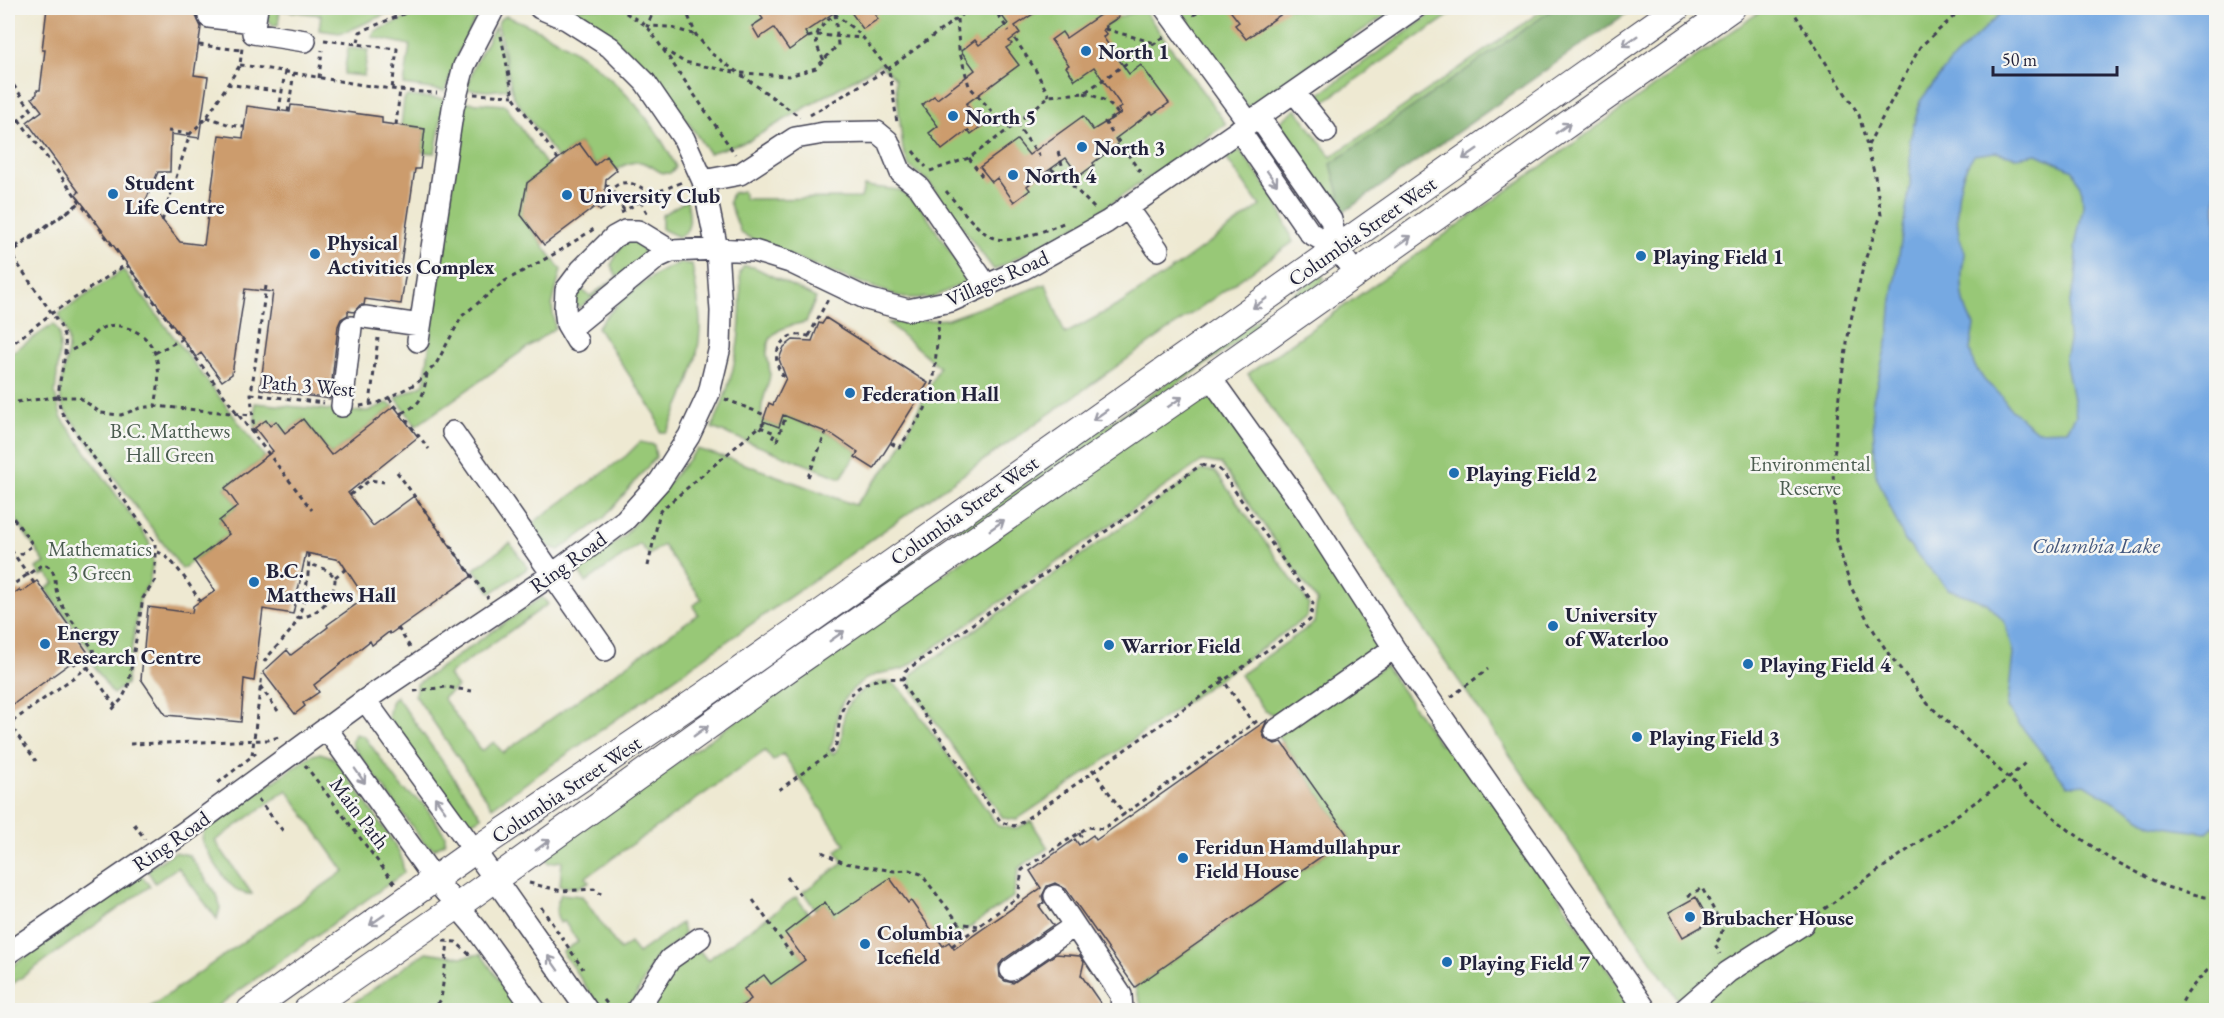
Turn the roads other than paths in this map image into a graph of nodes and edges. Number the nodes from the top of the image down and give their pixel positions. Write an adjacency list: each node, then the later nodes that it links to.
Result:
1 (494, 8): 22 (street)
2 (540, 8): 13 (street, Ring Road)
3 (1165, 8): 11 (street)
4 (1415, 8): 10 (street, Villages Road)
5 (1677, 8): 15 (main road, Columbia Street West, one-way to 15)
6 (1732, 8): 19 (main road, Columbia Street West, one-way to 6)
7 (256, 15): 8 (street); 9 (street)
8 (209, 17)
9 (305, 41)
10 (1294, 92): 11 (street, Villages Road); 12 (street)
11 (1249, 123): 14 (street, Villages Road); 15 (street)
12 (1326, 132)
13 (695, 181): 16 (street, Ring Road); 20 (street)
14 (1127, 207): 17 (street); 20 (street, Villages Road)
15 (1337, 248): 19 (street); 25 (main road, Columbia Street West, one-way to 25)
16 (717, 249): 18 (street, Villages Road); 20 (street, Villages Road); 24 (street, Ring Road)
17 (1158, 250)
18 (671, 251): 18 (street)
19 (1356, 274): 21 (main road, Columbia Street West)
20 (987, 286)
21 (1210, 377): 26 (street); 28 (main road, Columbia Street West, one-way to 21)
22 (342, 406)
23 (453, 432): 24 (street)
24 (553, 574): 27 (street); 29 (street, Ring Road)
25 (772, 646): 28 (street); 32 (main road, Columbia Street West)
26 (1394, 648): 31 (street); 49 (street)
27 (605, 650)
28 (788, 669): 33 (main road, Columbia Street West, one-way to 28)
29 (365, 700): 30 (street, Ring Road); 32 (street, one-way to 29)
30 (327, 728): 34 (street, one-way to 34); 40 (street, Ring Road)
31 (1280, 728)
32 (474, 851): 33 (street); 34 (main road, Columbia Street West)
33 (495, 879): 36 (main road, Columbia Street West); 46 (street, one-way to 33)
34 (435, 880): 36 (street); 43 (main road, Columbia Street West, one-way to 43)
35 (1054, 896): 38 (street)
36 (456, 907): 44 (main road, Columbia Street West); 45 (street)
37 (1803, 924): 42 (street)
38 (1074, 926): 41 (street); 48 (street)
39 (700, 938): 47 (street)
40 (8, 953)
41 (1011, 970)
42 (1688, 1008)
43 (249, 1011)
44 (307, 1011)
45 (535, 1011)
46 (587, 1011)
47 (637, 1011)
48 (1122, 1011)
49 (1646, 1011)

